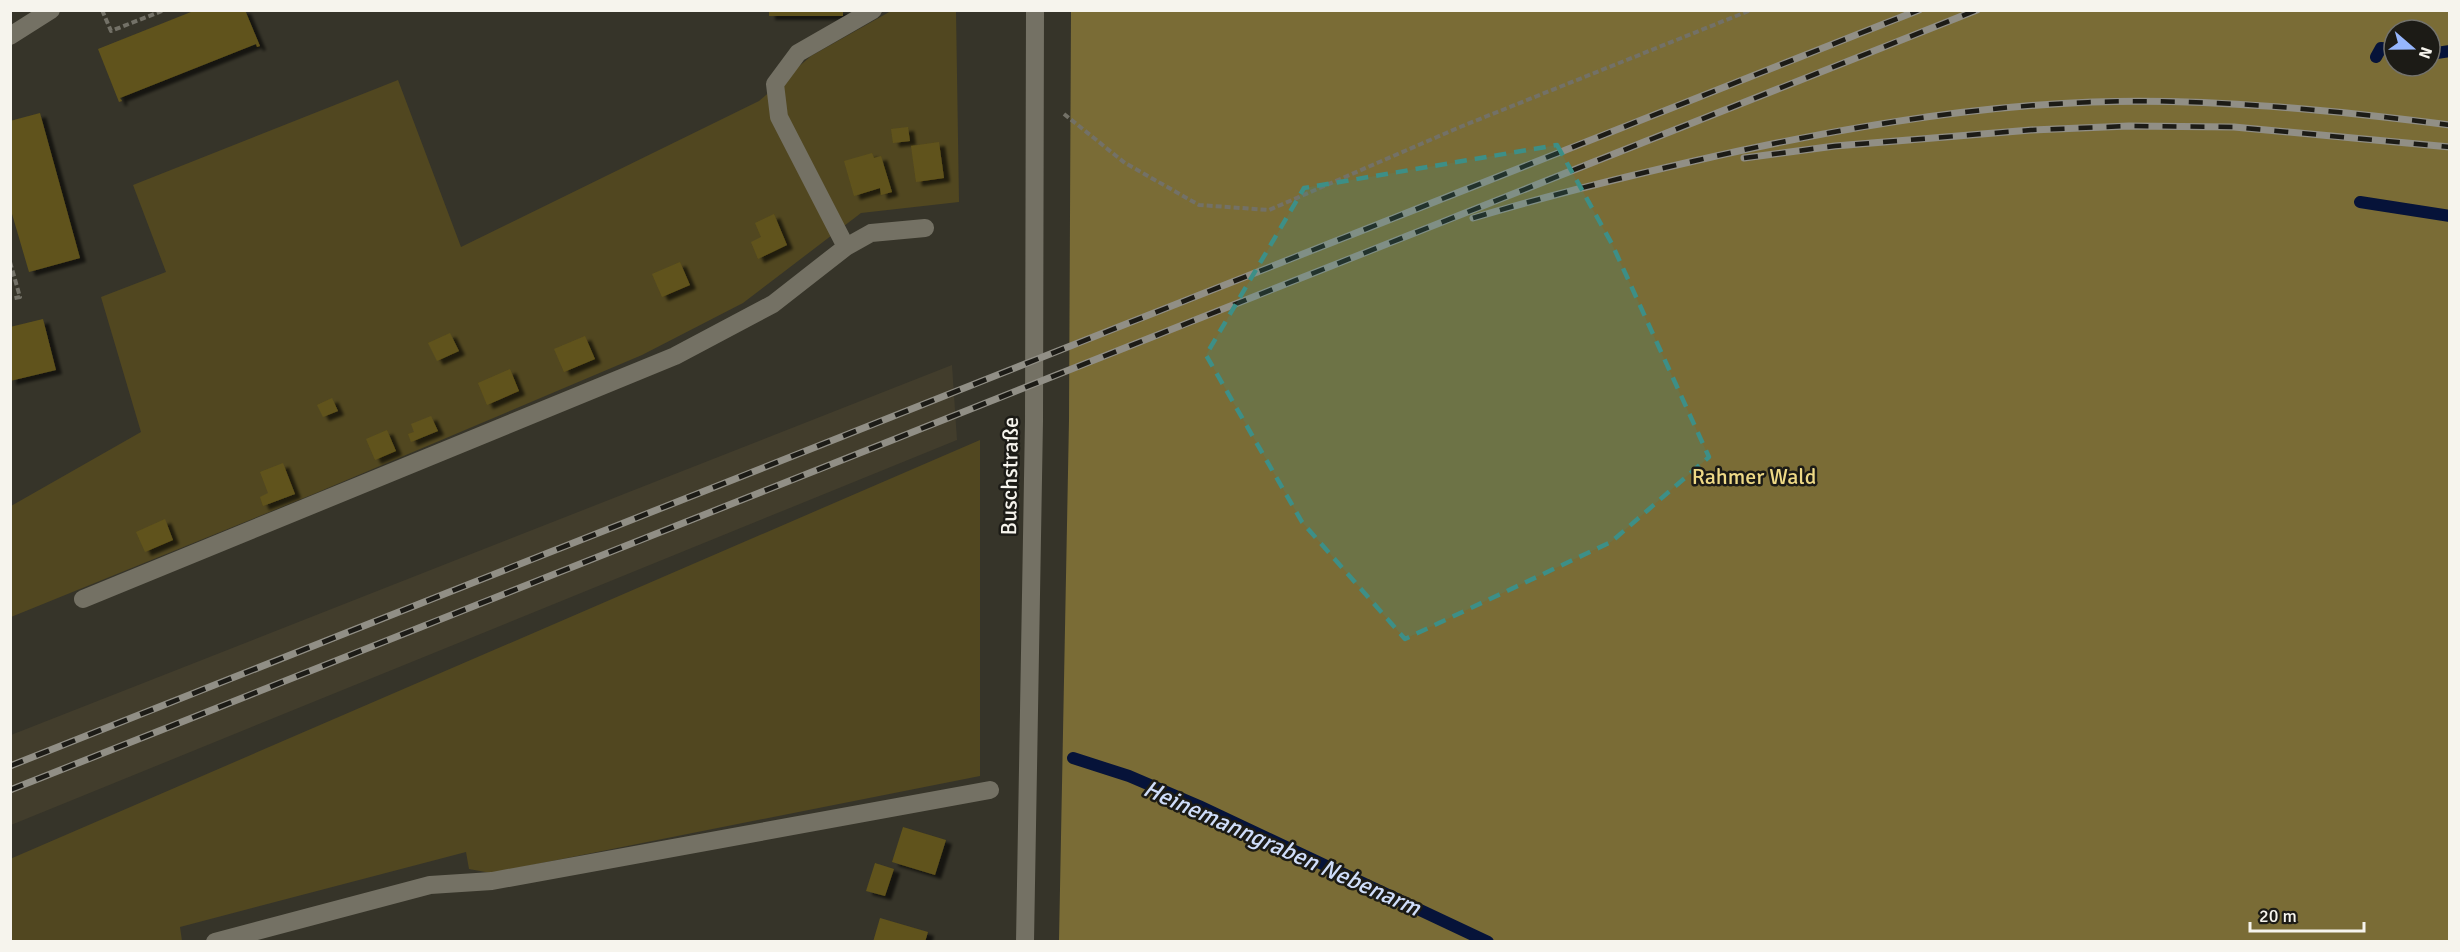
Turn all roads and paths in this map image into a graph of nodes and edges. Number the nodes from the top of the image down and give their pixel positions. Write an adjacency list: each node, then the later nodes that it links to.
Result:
1 (51, 10): 7 (street)
2 (102, 10): 6 (path)
3 (873, 10): 10 (street)
4 (1035, 10): 16 (street, Buschstraße)
5 (1751, 10): 8 (path)
6 (162, 11)
7 (10, 36)
8 (1062, 111)
9 (925, 228): 10 (street)
10 (846, 247): 13 (street)
11 (10, 262): 12 (path)
12 (10, 299)
13 (83, 599)
14 (990, 790): 15 (street)
15 (215, 942)
16 (1025, 942)

